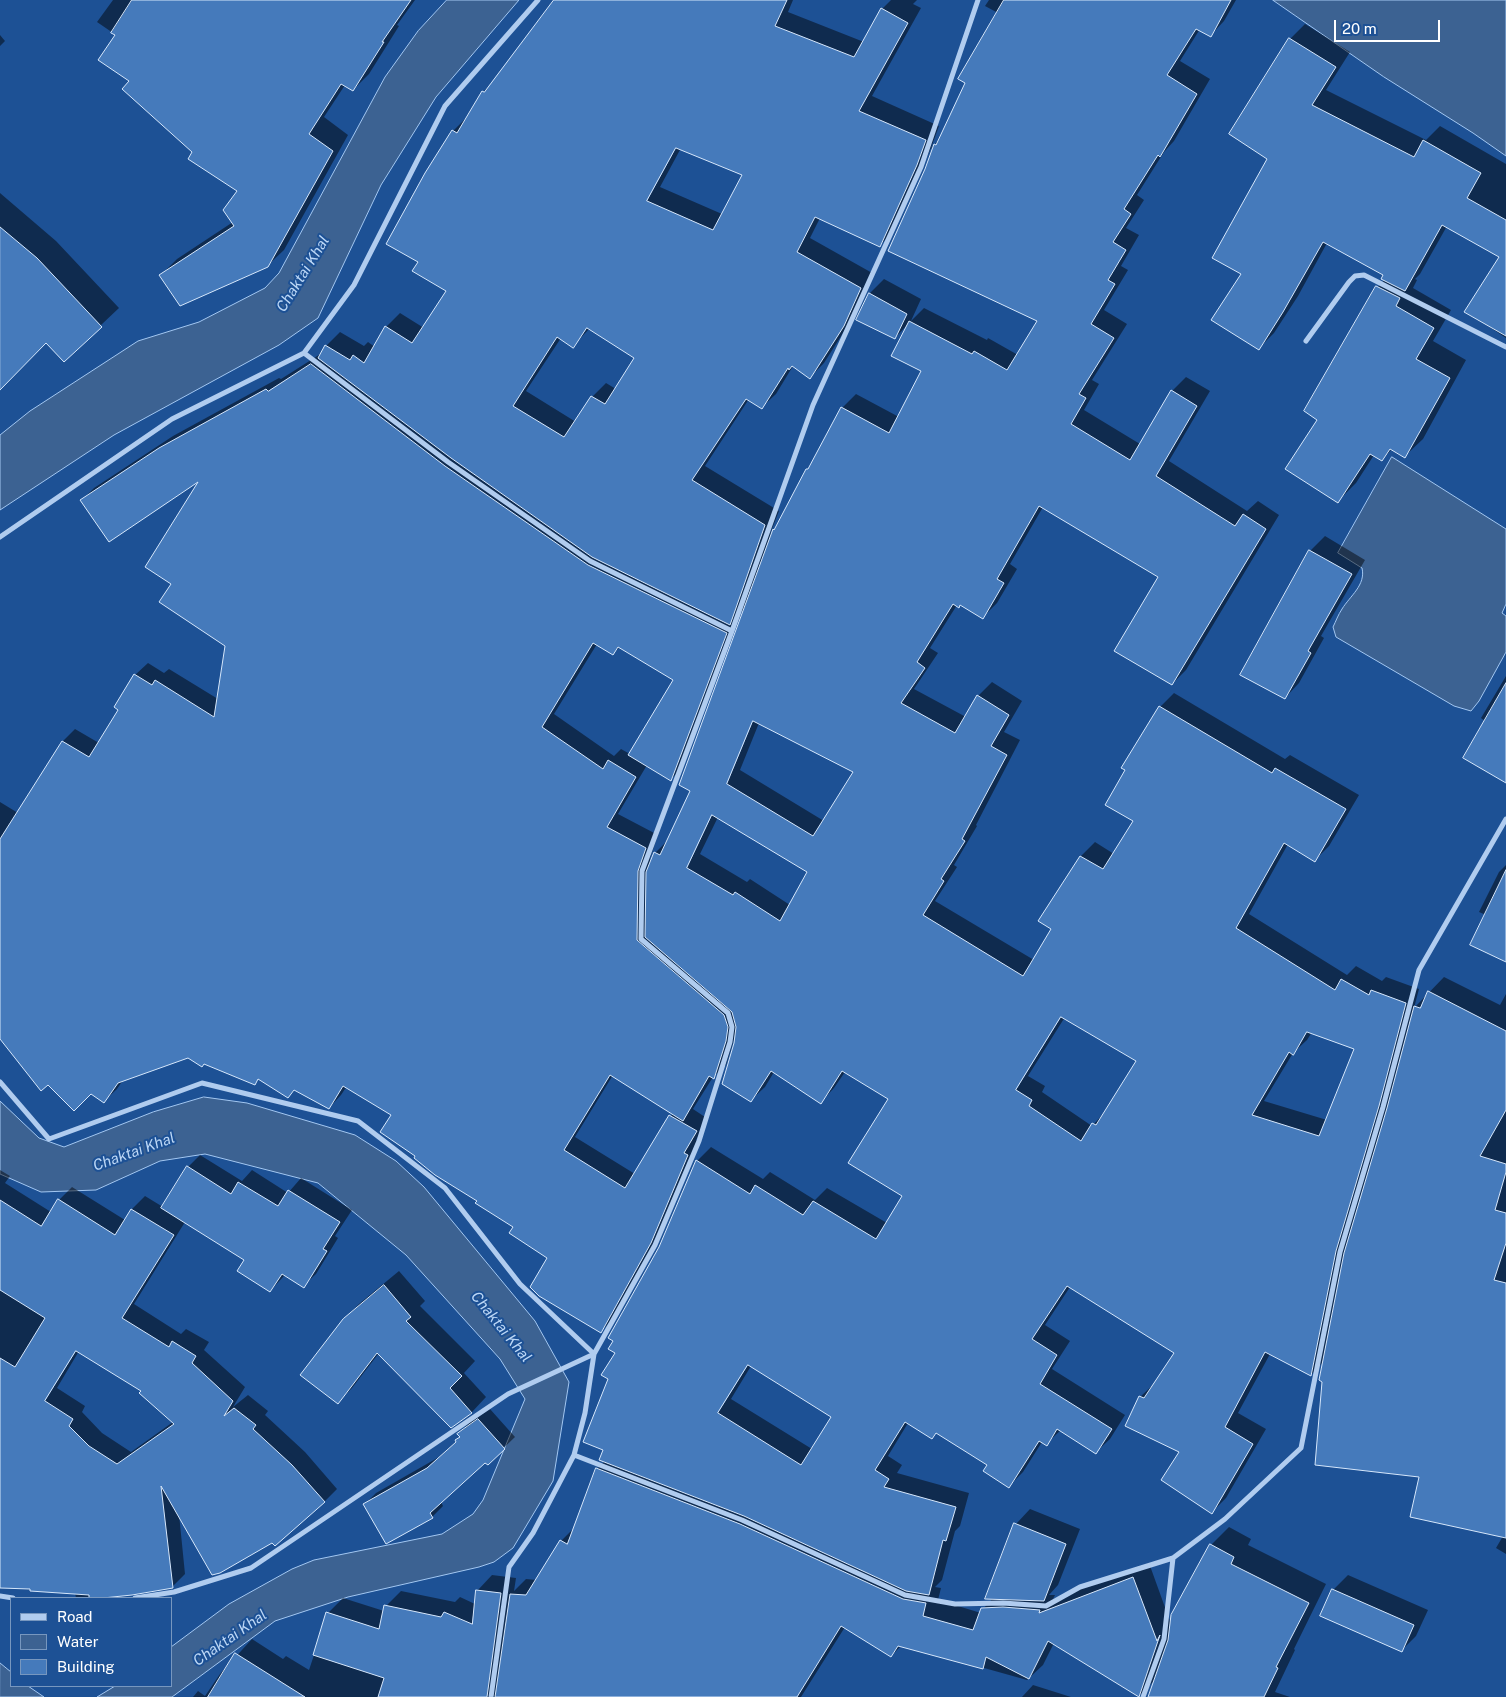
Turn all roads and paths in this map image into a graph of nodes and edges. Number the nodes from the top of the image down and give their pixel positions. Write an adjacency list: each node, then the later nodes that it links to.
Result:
1 (538, 0): 5 (street)
2 (978, 0): 7 (street)
3 (1306, 341): 4 (street)
4 (1506, 347)
5 (304, 352): 6 (street); 7 (street)
6 (0, 537)
7 (732, 631): 10 (street)
8 (1506, 819): 12 (street)
9 (0, 1082): 10 (street)
10 (594, 1354): 11 (street); 13 (street)
11 (574, 1455): 12 (street); 14 (street)
12 (1173, 1558): 15 (street)
13 (142, 1597)
14 (491, 1697)
15 (1143, 1697)

